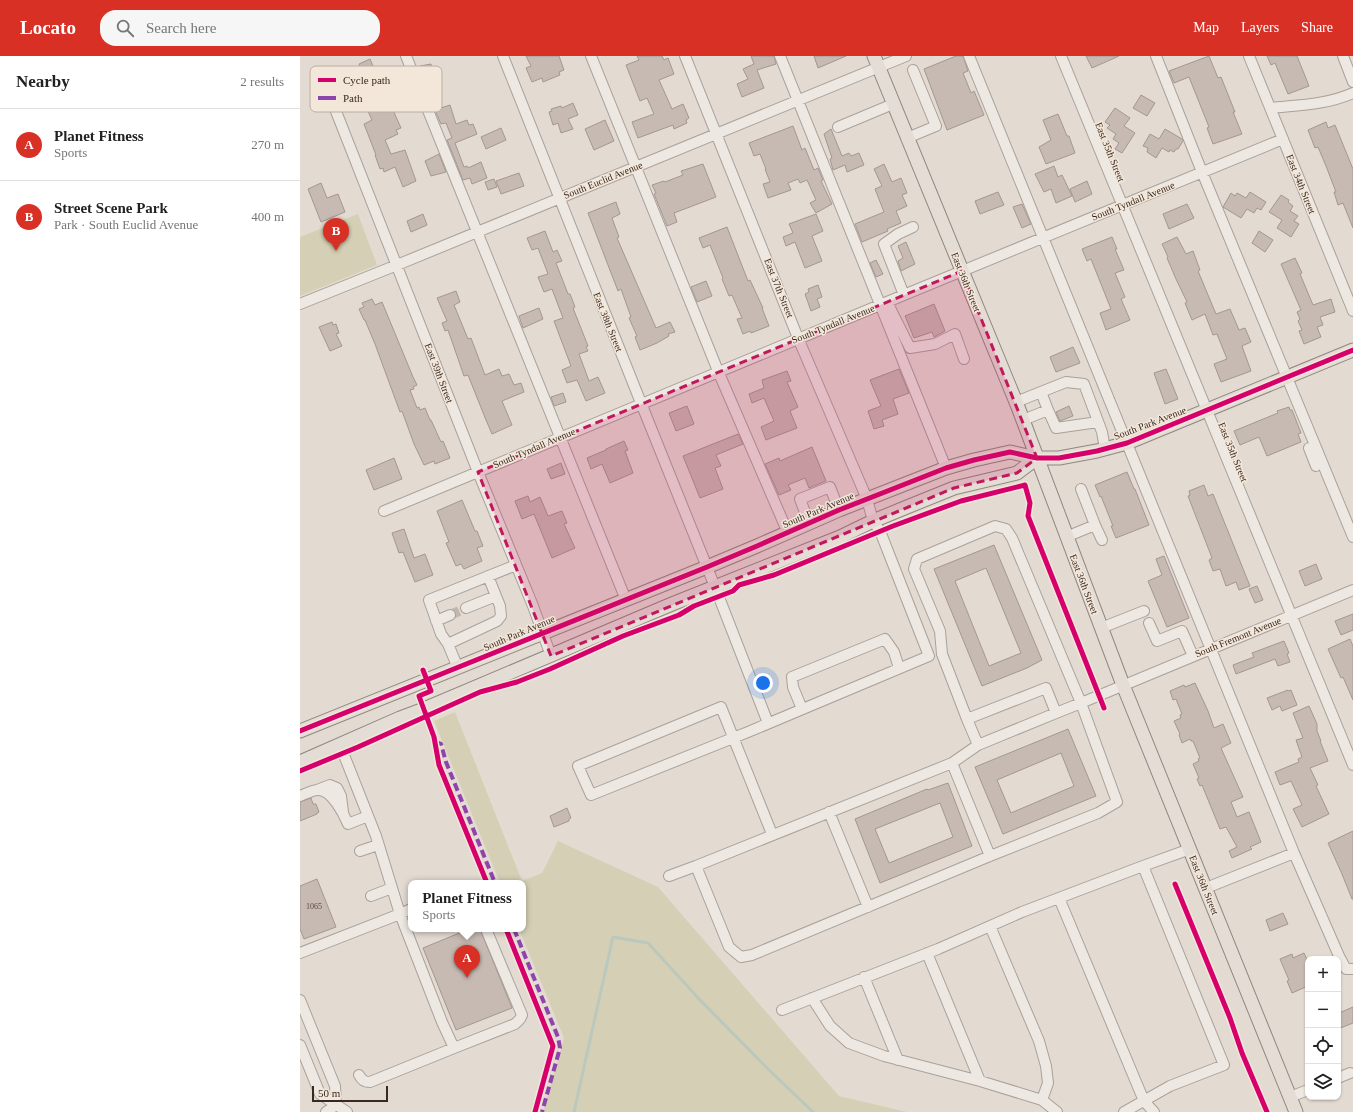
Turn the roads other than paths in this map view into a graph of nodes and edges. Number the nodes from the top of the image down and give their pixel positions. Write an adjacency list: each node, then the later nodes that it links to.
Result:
1 (406, 56): 13 (street)
2 (503, 56): 28 (street, East 38th Street)
3 (591, 56): 26 (street)
4 (685, 56): 23 (street, East 37th Street)
5 (780, 56): 17 (street)
6 (906, 56): 12 (street, South Euclid Avenue)
7 (969, 56): 32 (street)
8 (1060, 56): 29 (street, East 35th Street)
9 (1156, 56): 27 (street)
10 (1249, 56): 19 (street, East 34th Street)
11 (1343, 56): 15 (street)
12 (876, 62): 17 (street, South Euclid Avenue); 18 (main road, East 36th Street)
13 (410, 66)
14 (913, 70): 24 (street)
15 (1353, 82)
16 (1353, 93): 19 (street)
17 (798, 100): 23 (street, South Euclid Avenue); 36 (street)
18 (893, 104): 22 (street); 24 (main road, East 36th Street)
19 (1270, 108): 25 (street, East 34th Street)
20 (336, 112): 33 (street, East 39th Street)
21 (429, 112): 31 (street)
22 (838, 127)
23 (717, 134): 26 (street, South Euclid Avenue); 39 (street, East 37th Street)
24 (907, 138): 34 (main road, East 36th Street)
25 (1283, 139): 27 (street, South Tyndall Avenue); 38 (street, East 34th Street)
26 (637, 167): 28 (street, South Euclid Avenue); 42 (street)
27 (1202, 172): 29 (street, South Tyndall Avenue); 43 (street)
28 (559, 199): 31 (street, South Euclid Avenue); 46 (street, East 38th Street)
29 (1122, 205): 32 (street, South Tyndall Avenue); 48 (street, East 35th Street)
30 (913, 227): 35 (street)
31 (477, 232): 33 (street, South Euclid Avenue); 51 (street)
32 (1043, 238): 34 (street, South Tyndall Avenue); 52 (street)
33 (397, 265): 37 (street, South Euclid Avenue); 58 (street, East 39th Street)
34 (962, 271): 35 (street, South Tyndall Avenue); 45 (main road, East 36th Street)
35 (904, 295): 36 (street, South Tyndall Avenue)
36 (884, 303): 39 (street, South Tyndall Avenue); 41 (street); 57 (street)
37 (300, 304)
38 (1353, 311)
39 (798, 338): 42 (street, South Tyndall Avenue); 60 (street, East 37th Street)
40 (1353, 350): 43 (main road, South Park Avenue)
41 (964, 359)
42 (718, 371): 46 (street, South Tyndall Avenue); 66 (street)
43 (1287, 377): 48 (main road, South Park Avenue); 68 (street)
44 (1041, 392): 45 (street); 47 (street); 50 (street)
45 (1016, 402): 49 (main road, East 36th Street)
46 (641, 404): 51 (street, South Tyndall Avenue); 71 (street, East 38th Street)
47 (1048, 410): 49 (street); 50 (street)
48 (1207, 410): 52 (main road, South Park Avenue); 80 (street, East 35th Street)
49 (1023, 420): 55 (main road, East 36th Street)
50 (1098, 422): 54 (street)
51 (559, 438): 58 (street, South Tyndall Avenue); 76 (street)
52 (1127, 443): 54 (main road, South Park Avenue); 86 (street)
53 (1309, 448): 56 (street)
54 (1105, 449): 55 (main road, South Park Avenue)
55 (1037, 458): 57 (main road, South Park Avenue); 63 (main road); 67 (main road, East 36th Street)
56 (1316, 466)
57 (946, 468): 60 (main road, South Park Avenue)
58 (478, 472): 62 (street, South Tyndall Avenue); 70 (street, East 39th Street)
59 (1081, 489): 65 (street)
60 (866, 499): 61 (main road, South Park Avenue); 63 (street, East 37th Street)
61 (839, 510): 64 (main road, South Park Avenue); 64 (street)
62 (384, 511)
63 (873, 521): 73 (main road); 89 (street, East 37th Street)
64 (809, 523): 66 (main road, South Park Avenue)
65 (1095, 525): 67 (street); 69 (street)
66 (788, 533): 71 (main road, South Park Avenue)
67 (1066, 537): 83 (main road, East 36th Street)
68 (1353, 537)
69 (1102, 540)
70 (516, 565): 72 (street); 84 (street, East 39th Street)
71 (707, 567): 73 (street, East 38th Street); 76 (main road, South Park Avenue)
72 (488, 576): 75 (street); 81 (street)
73 (716, 587): 88 (main road); 98 (street, East 38th Street)
74 (1353, 590): 80 (street, South Fremont Avenue)
75 (496, 596): 77 (street); 85 (street)
76 (626, 600): 84 (main road, South Park Avenue)
77 (466, 608)
78 (1144, 611): 83 (street)
79 (450, 615): 81 (street)
80 (1291, 615): 86 (street, South Fremont Avenue); 105 (street, East 35th Street)
81 (436, 621): 85 (street)
82 (1149, 623): 90 (street)
83 (1101, 628): 93 (main road, East 36th Street)
84 (542, 632): 88 (street, East 39th Street); 91 (main road, South Park Avenue)
85 (448, 644): 91 (street)
86 (1210, 649): 90 (street, South Fremont Avenue); 113 (street)
87 (942, 654): 89 (street); 94 (street); 97 (street)
88 (551, 656): 101 (main road)
89 (929, 656): 92 (street)
90 (1193, 656): 93 (street, South Fremont Avenue)
91 (458, 668): 99 (main road, South Park Avenue)
92 (899, 668): 95 (street); 95 (street)
93 (1123, 685): 94 (street, South Fremont Avenue); 111 (main road, East 36th Street)
94 (1081, 703): 96 (street, South Fremont Avenue); 114 (street)
95 (802, 709): 98 (street)
96 (1056, 713): 97 (street); 102 (street, South Fremont Avenue)
97 (967, 719): 102 (street)
98 (768, 723): 100 (street)
99 (300, 731)
100 (733, 738): 100 (street); 109 (street)
101 (340, 745): 103 (main road); 108 (street)
102 (978, 746): 104 (street, South Fremont Avenue)
103 (300, 762)
104 (952, 763): 107 (street, South Fremont Avenue); 114 (street)
105 (1353, 765)
106 (300, 796): 108 (street)
107 (829, 812): 109 (street, South Fremont Avenue); 122 (street)
108 (368, 816): 110 (street)
109 (772, 834): 115 (street, South Fremont Avenue)
110 (378, 845): 112 (street); 118 (street)
111 (1190, 849): 116 (street); 119 (main road, East 36th Street)
112 (360, 851)
113 (1294, 853): 119 (street); 129 (street)
114 (990, 856): 122 (street)
115 (696, 866): 117 (street, South Fremont Avenue); 122 (street)
116 (1143, 866): 121 (street); 144 (street)
117 (669, 876)
118 (392, 888): 120 (street); 124 (street)
119 (1206, 888): 142 (main road, East 36th Street)
120 (371, 896)
121 (1059, 898): 125 (street); 144 (street)
122 (868, 907)
123 (408, 910): 124 (street)
124 (400, 914): 127 (street); 135 (street)
125 (990, 926): 128 (street); 143 (street)
126 (487, 932): 135 (street)
127 (300, 953)
128 (927, 953): 130 (street); 140 (street)
129 (1353, 969)
130 (864, 977): 131 (street); 136 (street)
131 (812, 998): 133 (street); 136 (street)
132 (300, 1000): 145 (street)
133 (782, 1010)
134 (300, 1045): 145 (street)
135 (454, 1048): 138 (street)
136 (898, 1060): 140 (street)
137 (1350, 1073): 139 (street)
138 (359, 1075)
139 (1341, 1077)
140 (980, 1081): 143 (street)
141 (1305, 1091): 142 (street)
142 (1290, 1097): 151 (main road, East 36th Street)
143 (1042, 1100): 148 (street)
144 (1144, 1101): 149 (street); 150 (street)
145 (336, 1105): 146 (street); 147 (street)
146 (326, 1112)
147 (346, 1112)
148 (1057, 1112)
149 (1124, 1112)
150 (1153, 1112)
151 (1296, 1112)

